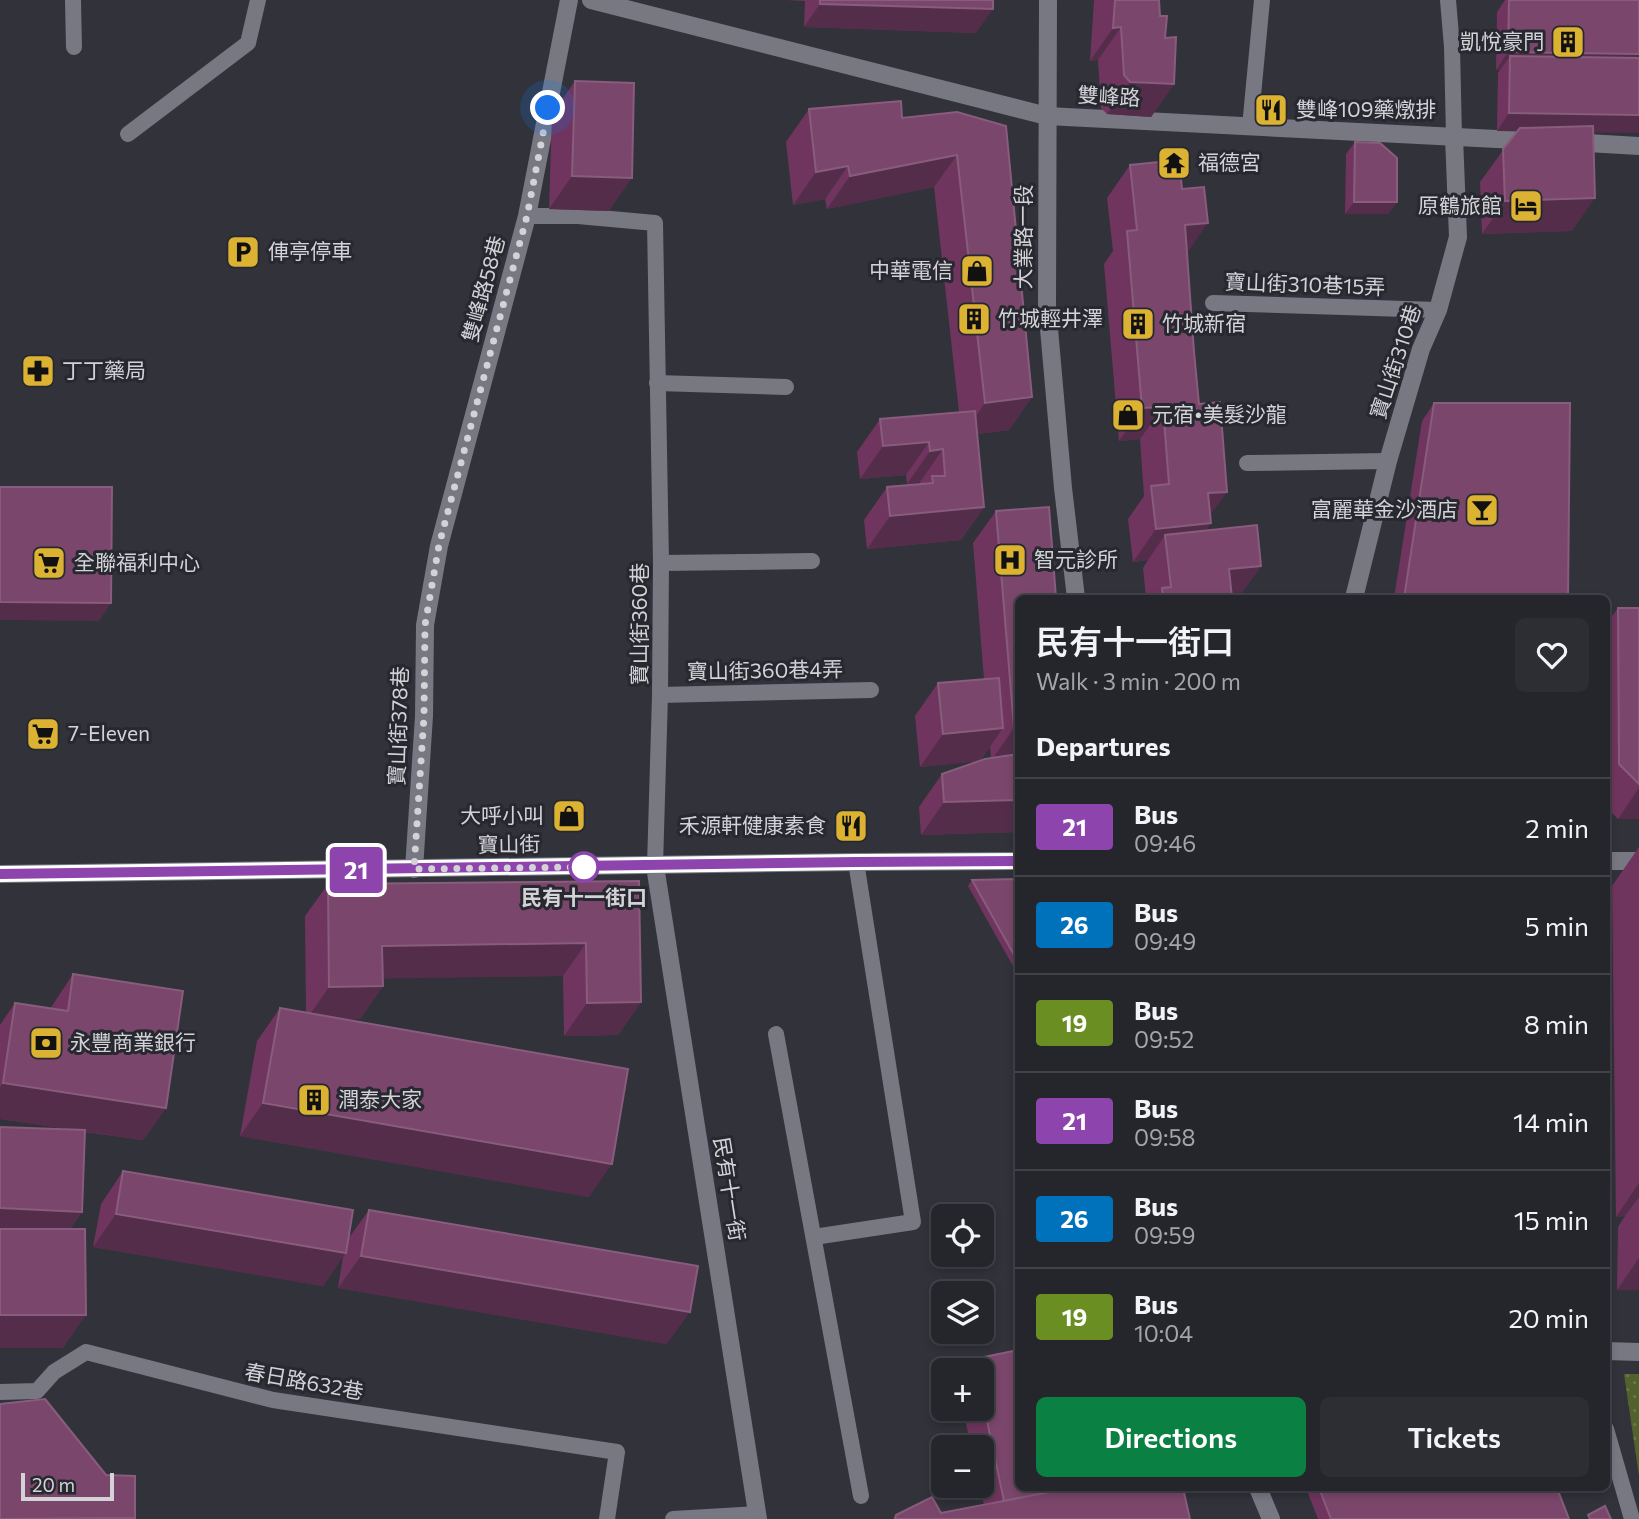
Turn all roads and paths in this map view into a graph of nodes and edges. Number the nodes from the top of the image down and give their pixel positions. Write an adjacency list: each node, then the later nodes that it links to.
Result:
1 (73, 0): 8 (lane)
2 (258, 0): 11 (lane)
3 (569, 0): 14 (street, 雙峰路58巷)
4 (591, 0): 9 (street, 雙峰路)
5 (1048, 0): 9 (street, 大業路一段)
6 (1262, 0): 10 (lane)
7 (1448, 0): 12 (lane)
8 (74, 47)
9 (1046, 116): 10 (street, 雙峰路); 24 (street, 大業路一段)
10 (1250, 127): 12 (street, 雙峰路)
11 (128, 134)
12 (1454, 136): 13 (street, 雙峰路); 16 (street, 寶山街310巷)
13 (1639, 146)
14 (527, 216): 17 (lane, 寶山街360巷); 23 (street, 雙峰路58巷)
15 (1213, 303): 16 (lane, 寶山街310巷15弄)
16 (1438, 310): 19 (street, 寶山街310巷)
17 (657, 383): 18 (lane); 22 (lane, 寶山街360巷)
18 (786, 387)
19 (1388, 461): 20 (lane); 25 (street, 寶山街310巷)
20 (1247, 463)
21 (812, 561): 22 (lane)
22 (661, 563): 27 (lane, 寶山街360巷)
23 (432, 586): 33 (street, 寶山街378巷)
24 (1076, 595)
25 (1355, 595)
26 (871, 690): 27 (lane, 寶山街360巷4弄)
27 (660, 695): 32 (lane, 寶山街360巷)
28 (1015, 861): 31 (street, 寶山街)
29 (1610, 861): 30 (street)
30 (1639, 861)
31 (856, 862): 32 (street, 寶山街); 36 (lane)
32 (655, 866): 33 (street, 寶山街); 43 (street, 民有十一街)
33 (414, 869): 34 (street, 寶山街)
34 (0, 874)
35 (776, 1034): 36 (lane)
36 (814, 1237): 42 (lane)
37 (1610, 1351): 38 (street)
38 (1639, 1352)
39 (0, 1392): 45 (lane, 春日路632巷)
40 (1610, 1443): 48 (lane)
41 (1259, 1491): 47 (street)
42 (861, 1496)
43 (758, 1517): 44 (lane)
44 (695, 1518): 46 (lane)
45 (607, 1519)
46 (673, 1519)
47 (1271, 1519)
48 (1632, 1519)

